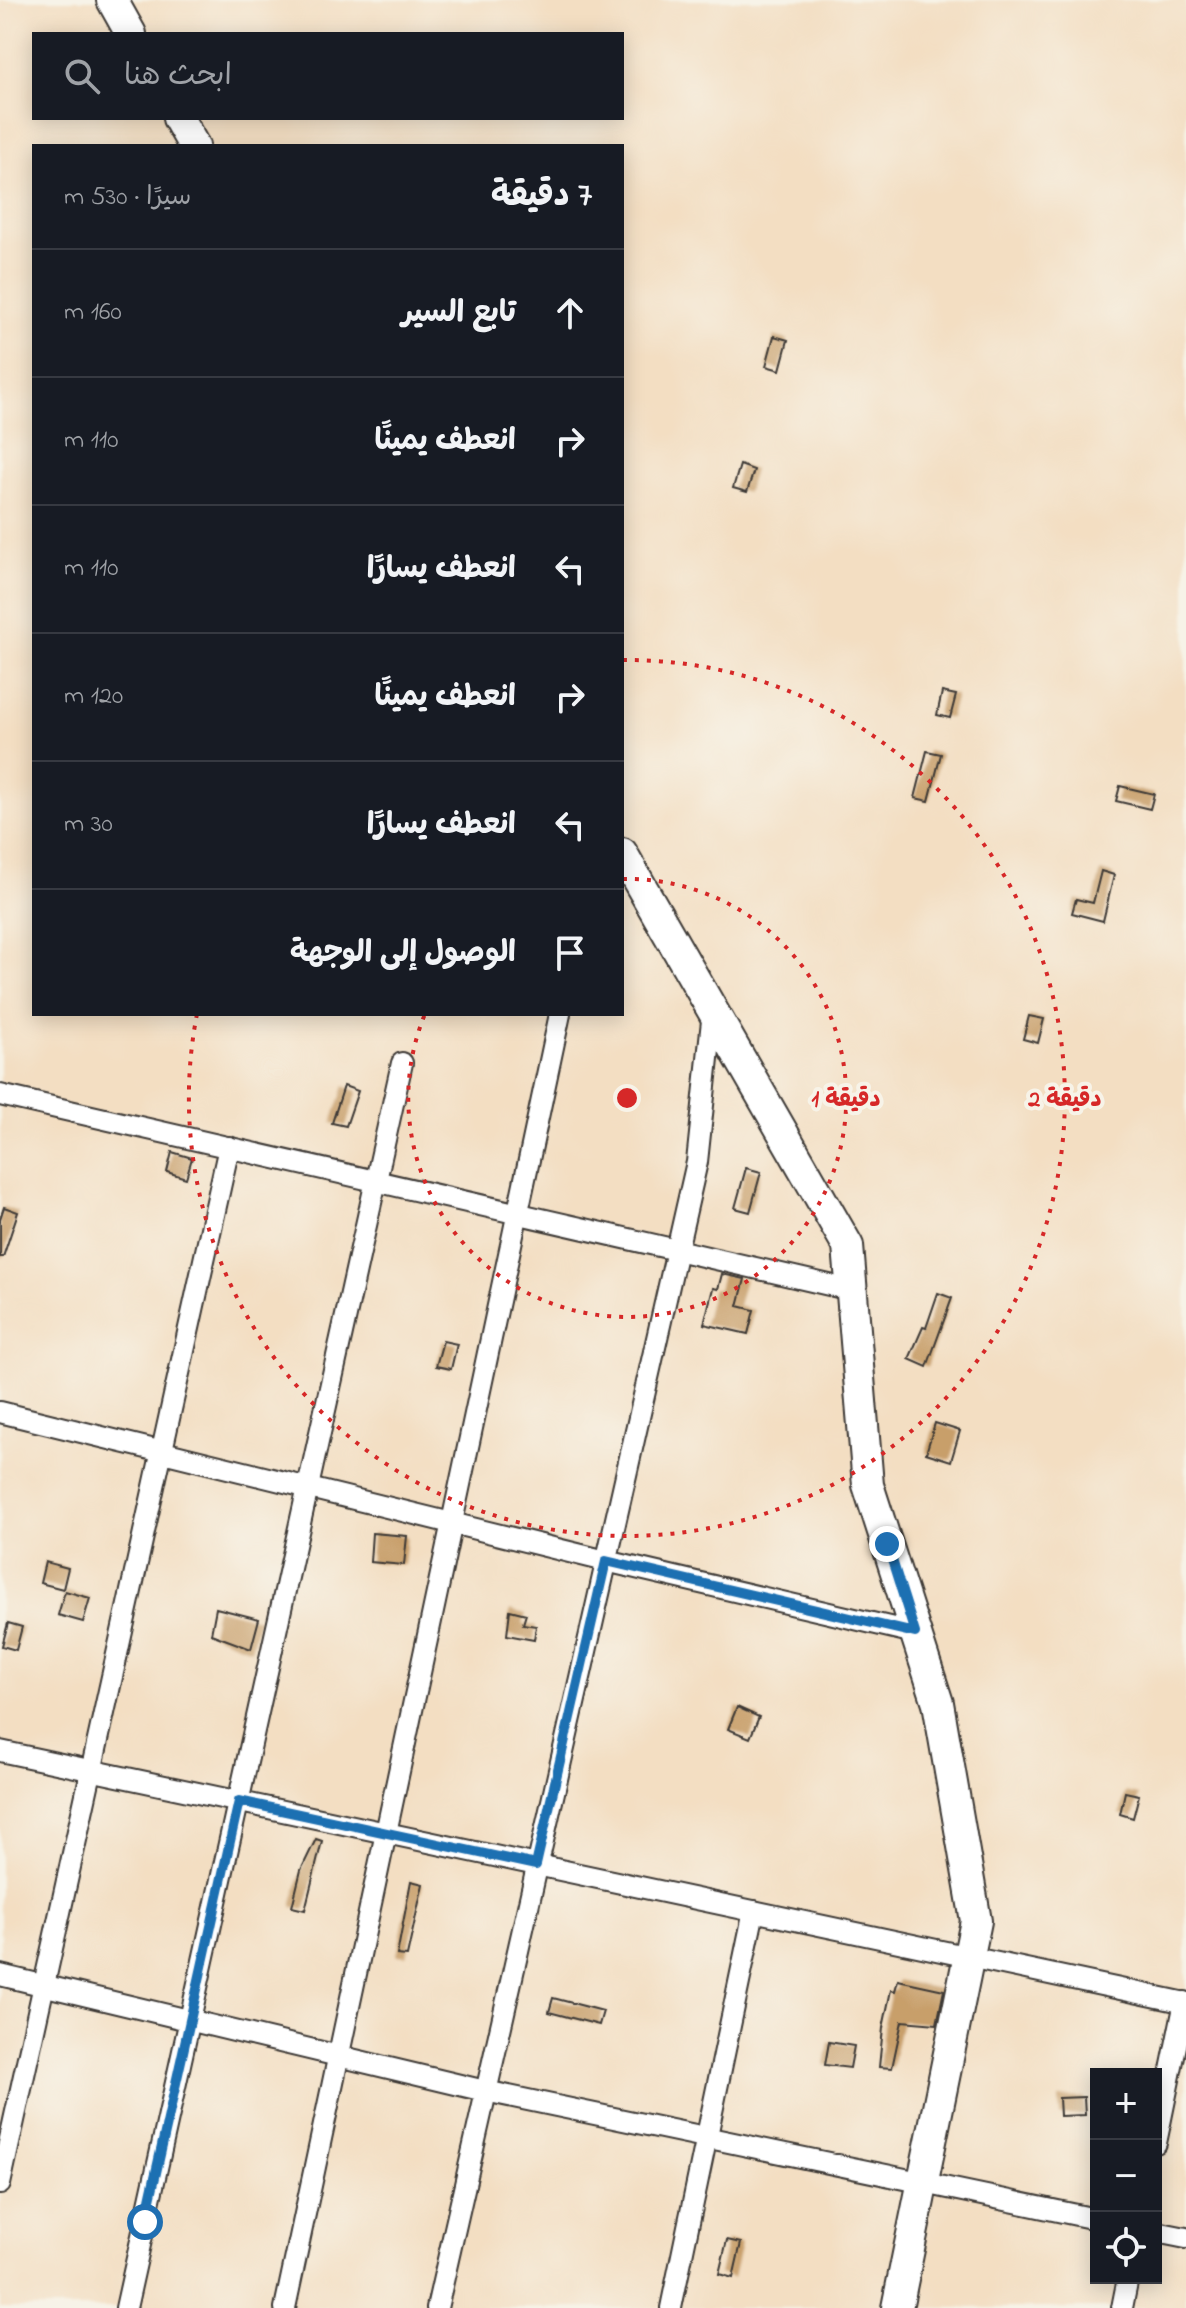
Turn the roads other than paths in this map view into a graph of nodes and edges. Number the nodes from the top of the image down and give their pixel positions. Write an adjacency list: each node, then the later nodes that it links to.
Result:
1 (112, 0): 2 (street)
2 (130, 32)
3 (179, 120): 4 (street)
4 (193, 144)
5 (624, 856): 6 (street)
6 (713, 1011): 13 (street); 14 (street)
7 (560, 1016): 12 (street)
8 (402, 1063): 11 (street)
9 (0, 1095): 10 (street)
10 (229, 1147): 11 (street); 16 (street)
11 (376, 1181): 12 (street); 17 (street)
12 (518, 1213): 13 (street); 18 (street)
13 (677, 1249): 14 (street); 19 (street)
14 (851, 1290): 20 (street)
15 (0, 1412): 16 (street)
16 (161, 1452): 17 (street); 22 (street)
17 (308, 1488): 18 (street); 23 (street)
18 (452, 1524): 19 (street); 24 (street)
19 (606, 1561): 20 (street); 25 (street)
20 (915, 1633): 27 (street)
21 (0, 1751): 22 (street)
22 (91, 1770): 23 (street); 29 (street)
23 (239, 1801): 24 (street); 31 (street)
24 (386, 1833): 25 (street); 32 (street)
25 (536, 1865): 26 (street); 33 (street)
26 (754, 1911): 27 (street); 34 (street)
27 (969, 1956): 30 (street); 36 (street)
28 (0, 1975): 29 (street)
29 (44, 1985): 31 (street); 37 (street)
30 (1186, 2002): 35 (street)
31 (190, 2020): 32 (street); 43 (street)
32 (339, 2056): 33 (street); 44 (street)
33 (485, 2091): 34 (street); 42 (street)
34 (707, 2137): 36 (street); 45 (street)
35 (1157, 2140)
36 (923, 2183): 38 (street); 46 (street)
37 (0, 2184)
38 (1090, 2218)
39 (1162, 2233): 40 (street)
40 (1186, 2238)
41 (1127, 2284): 47 (street)
42 (442, 2307)
43 (126, 2308)
44 (285, 2308)
45 (671, 2308)
46 (897, 2308)
47 (1122, 2308)

